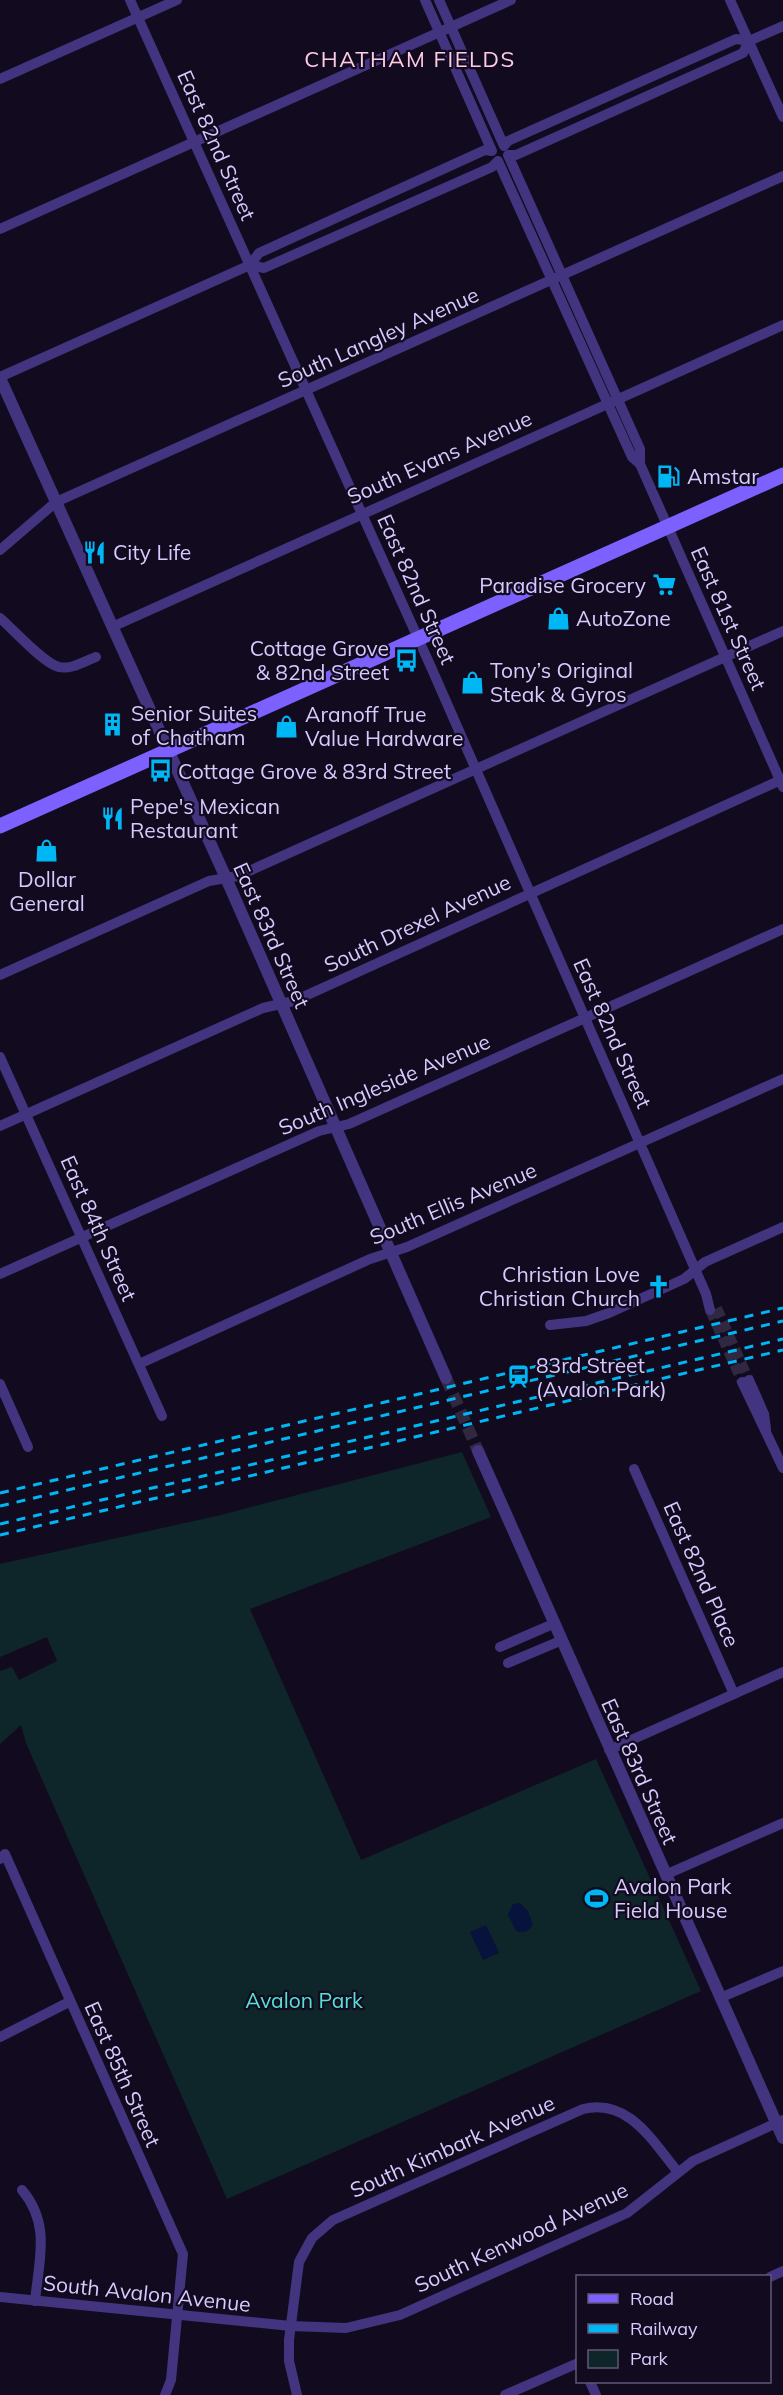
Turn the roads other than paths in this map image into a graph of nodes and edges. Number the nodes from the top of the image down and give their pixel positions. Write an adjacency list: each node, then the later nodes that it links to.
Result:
1 (130, 0): 7 (street, East 82nd Street)
2 (177, 0): 7 (street)
3 (424, 0): 10 (street, East 81st Street)
4 (439, 0): 9 (street, East 81st Street)
5 (511, 0): 9 (street)
6 (730, 0): 11 (street)
7 (138, 17): 12 (street); 16 (street, East 82nd Street)
8 (783, 26): 11 (street)
9 (451, 27): 10 (street); 17 (street, East 81st Street)
10 (439, 32): 16 (street); 18 (street, East 81st Street)
11 (749, 41): 13 (street); 14 (street); 15 (street)
12 (0, 79)
13 (631, 86): 14 (street); 17 (street)
14 (638, 100): 17 (street)
15 (783, 117)
16 (195, 142): 22 (street); 23 (street, East 82nd Street)
17 (506, 151): 18 (street); 24 (street, East 81st Street)
18 (495, 156): 20 (street); 21 (street); 25 (street, East 81st Street)
19 (783, 176): 24 (street, South Langley Avenue)
20 (364, 205): 21 (street); 23 (street)
21 (371, 220): 23 (street)
22 (0, 230)
23 (250, 265): 27 (street); 28 (street, East 82nd Street)
24 (562, 275): 25 (street, South Langley Avenue); 29 (street, East 81st Street)
25 (551, 281): 28 (street, South Langley Avenue); 29 (street, East 81st Street)
26 (783, 324): 29 (street, South Evans Avenue)
27 (0, 377): 31 (street, East 83rd Street)
28 (306, 390): 31 (street, South Langley Avenue); 32 (street, East 82nd Street)
29 (612, 401): 32 (street, South Evans Avenue); 33 (street, East 81st Street)
30 (783, 475): 33 (main road)
31 (56, 502): 34 (street, South Langley Avenue); 36 (street, East 83rd Street)
32 (361, 513): 36 (street, South Evans Avenue); 38 (street, East 82nd Street)
33 (668, 526): 38 (main road); 40 (street, East 81st Street)
34 (0, 550)
35 (0, 618): 39 (street)
36 (112, 627): 41 (street, East 83rd Street)
37 (783, 631): 40 (street)
38 (417, 638): 41 (main road); 42 (street, East 82nd Street)
39 (96, 657)
40 (726, 657): 42 (street); 43 (street, East 81st Street)
41 (168, 750): 44 (main road); 45 (street, East 83rd Street)
42 (476, 769): 45 (street); 46 (street, East 82nd Street)
43 (782, 782): 46 (street, South Drexel Avenue)
44 (0, 826)
45 (226, 878): 48 (street); 49 (street, East 83rd Street)
46 (530, 892): 49 (street, South Drexel Avenue); 50 (street, East 82nd Street)
47 (783, 929): 50 (street, South Ingleside Avenue)
48 (0, 975)
49 (281, 1004): 53 (street, South Drexel Avenue); 55 (street, East 83rd Street)
50 (585, 1018): 55 (street, South Ingleside Avenue); 56 (street, East 82nd Street)
51 (0, 1057): 53 (street, East 84th Street)
52 (783, 1079): 56 (street, South Ellis Avenue)
53 (26, 1115): 54 (street, South Drexel Avenue); 58 (street, East 84th Street)
54 (0, 1126)
55 (335, 1127): 58 (street, South Ingleside Avenue); 59 (street, East 83rd Street)
56 (640, 1143): 59 (street, South Ellis Avenue); 60 (street, East 82nd Street)
57 (783, 1227): 60 (street)
58 (82, 1238): 61 (street, South Ingleside Avenue); 64 (street, East 84th Street)
59 (390, 1252): 64 (street, South Ellis Avenue); 65 (street, East 83rd Street)
60 (695, 1270): 62 (street, East 82nd Street); 63 (street)
61 (0, 1274)
62 (713, 1309)
63 (550, 1325)
64 (139, 1364): 68 (street, East 84th Street)
65 (446, 1378)
66 (745, 1381): 71 (street)
67 (0, 1384): 69 (street)
68 (162, 1416)
69 (28, 1447)
70 (478, 1451): 73 (street, East 83rd Street)
71 (783, 1467)
72 (634, 1469): 78 (street, East 82nd Place)
73 (553, 1624): 74 (street, East 83rd Street); 75 (street)
74 (560, 1641): 76 (street); 79 (street, East 83rd Street)
75 (500, 1647)
76 (508, 1664)
77 (783, 1672): 78 (street)
78 (734, 1694): 79 (street)
79 (609, 1750): 82 (street, East 83rd Street)
80 (783, 1823): 82 (street)
81 (2, 1856): 85 (street, East 85th Street)
82 (665, 1875): 84 (street, East 83rd Street)
83 (783, 1971): 84 (street)
84 (720, 1998): 87 (street, East 83rd Street)
85 (69, 2002): 86 (street); 93 (street, East 85th Street)
86 (0, 2037)
87 (780, 2121): 88 (street, East 83rd Street); 89 (street, South Kenwood Avenue)
88 (783, 2138)
89 (678, 2172): 94 (street, South Kenwood Avenue); 94 (street, South Kimbark Avenue)
90 (22, 2190): 92 (street)
91 (0, 2297): 92 (street, South Avalon Avenue)
92 (35, 2301): 93 (street, South Avalon Avenue)
93 (177, 2316): 94 (street, South Avalon Avenue); 96 (street)
94 (291, 2326): 97 (street)
95 (576, 2364): 98 (street)
96 (165, 2395)
97 (297, 2395)
98 (505, 2395)

